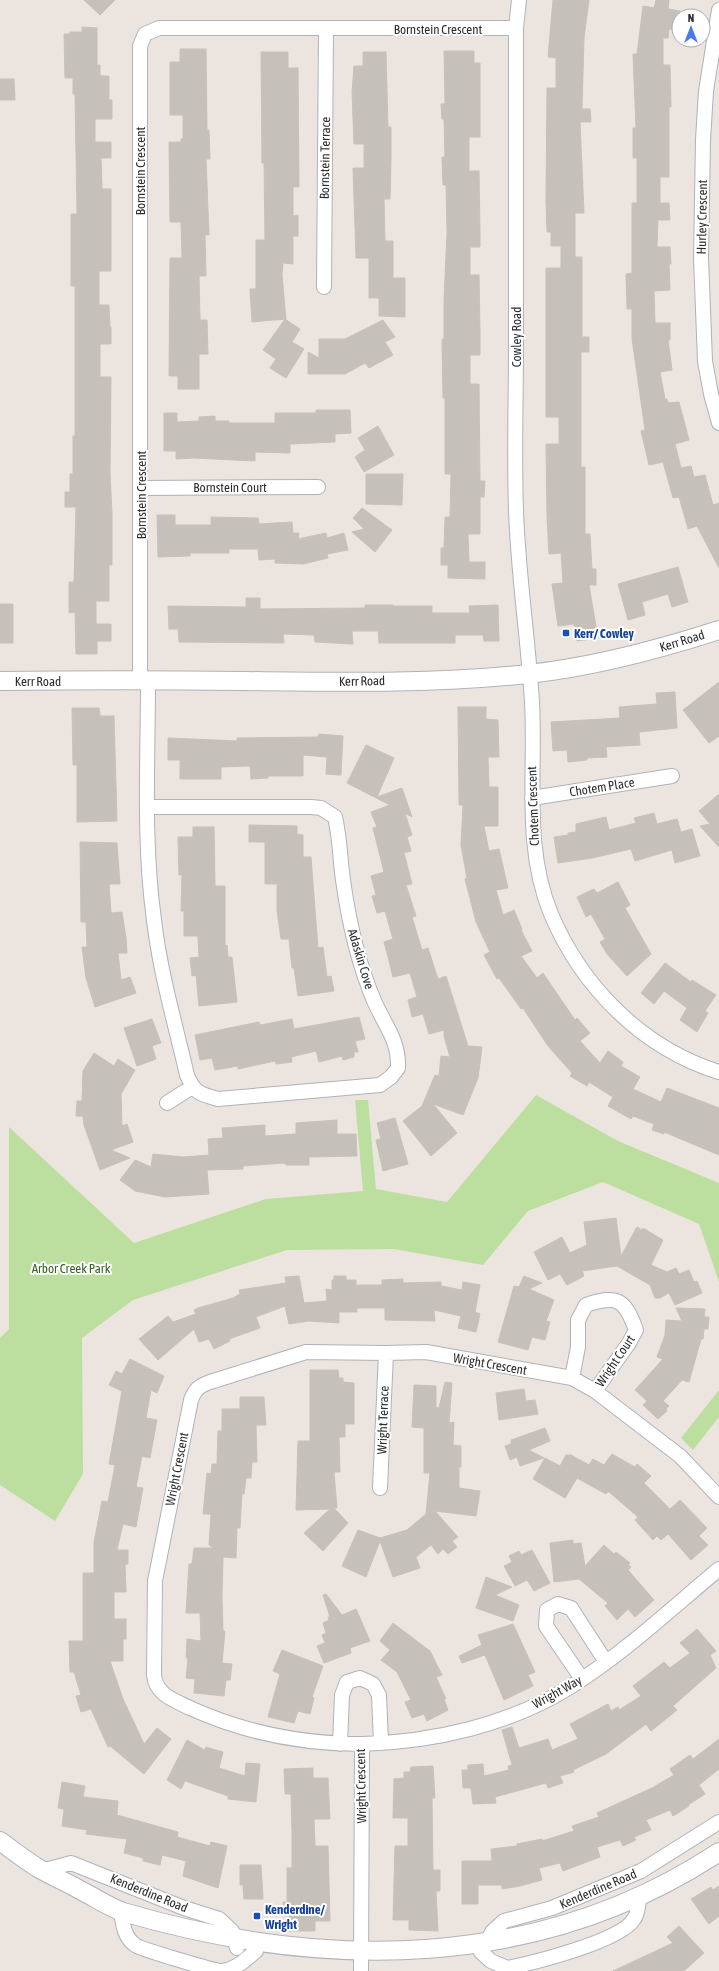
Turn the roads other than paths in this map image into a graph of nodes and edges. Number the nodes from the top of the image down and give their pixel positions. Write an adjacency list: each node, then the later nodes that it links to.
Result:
1 (519, 0): 3 (street, Cowley Road)
2 (719, 10): 5 (street, Hurley Crescent)
3 (516, 28): 4 (street, Bornstein Crescent); 11 (street, Cowley Road)
4 (326, 29): 6 (street, Bornstein Terrace); 9 (street, Bornstein Crescent)
5 (716, 43): 7 (street, Hurley Crescent)
6 (324, 287)
7 (718, 416)
8 (318, 487): 9 (street, Bornstein Court)
9 (141, 488): 12 (street, Bornstein Crescent)
10 (719, 630): 11 (street, Kerr Road)
11 (529, 674): 12 (street, Kerr Road); 15 (street, Chotem Crescent)
12 (144, 680): 13 (street, Kerr Road); 16 (street)
13 (0, 681)
14 (672, 776): 15 (street, Chotem Place)
15 (532, 798): 17 (street, Chotem Crescent)
16 (148, 807): 18 (street); 18 (street, Adaskin Cove)
17 (719, 1072)
18 (192, 1086): 19 (street)
19 (167, 1103)
20 (386, 1353): 21 (street, Wright Crescent); 23 (street, Wright Terrace); 29 (street, Wright Crescent)
21 (572, 1378): 22 (street, Wright Crescent); 22 (street, Wright Court)
22 (595, 1391): 24 (street, Wright Crescent)
23 (380, 1488)
24 (719, 1497)
25 (719, 1569): 26 (street, Wright Way)
26 (606, 1662): 27 (street, Wright Way); 27 (street)
27 (582, 1680): 28 (street, Wright Way)
28 (381, 1743): 29 (street); 30 (street, Wright Way)
29 (340, 1744): 30 (street, Wright Crescent)
30 (362, 1744): 40 (street, Wright Crescent)
31 (719, 1822): 39 (street, Kenderdine Road)
32 (0, 1841): 34 (street, Kenderdine Road)
33 (719, 1852): 35 (street, Kenderdine Road)
34 (45, 1870): 36 (street, Kenderdine Road); 37 (street, Kenderdine Road)
35 (639, 1899): 39 (street, Kenderdine Road); 39 (street, Kenderdine Road)
36 (121, 1912): 37 (street, Kenderdine Road); 38 (street)
37 (237, 1948): 38 (street, Kenderdine Road)
38 (256, 1951): 40 (street, Kenderdine Road)
39 (481, 1952): 40 (street, Kenderdine Road)
40 (362, 1966)

